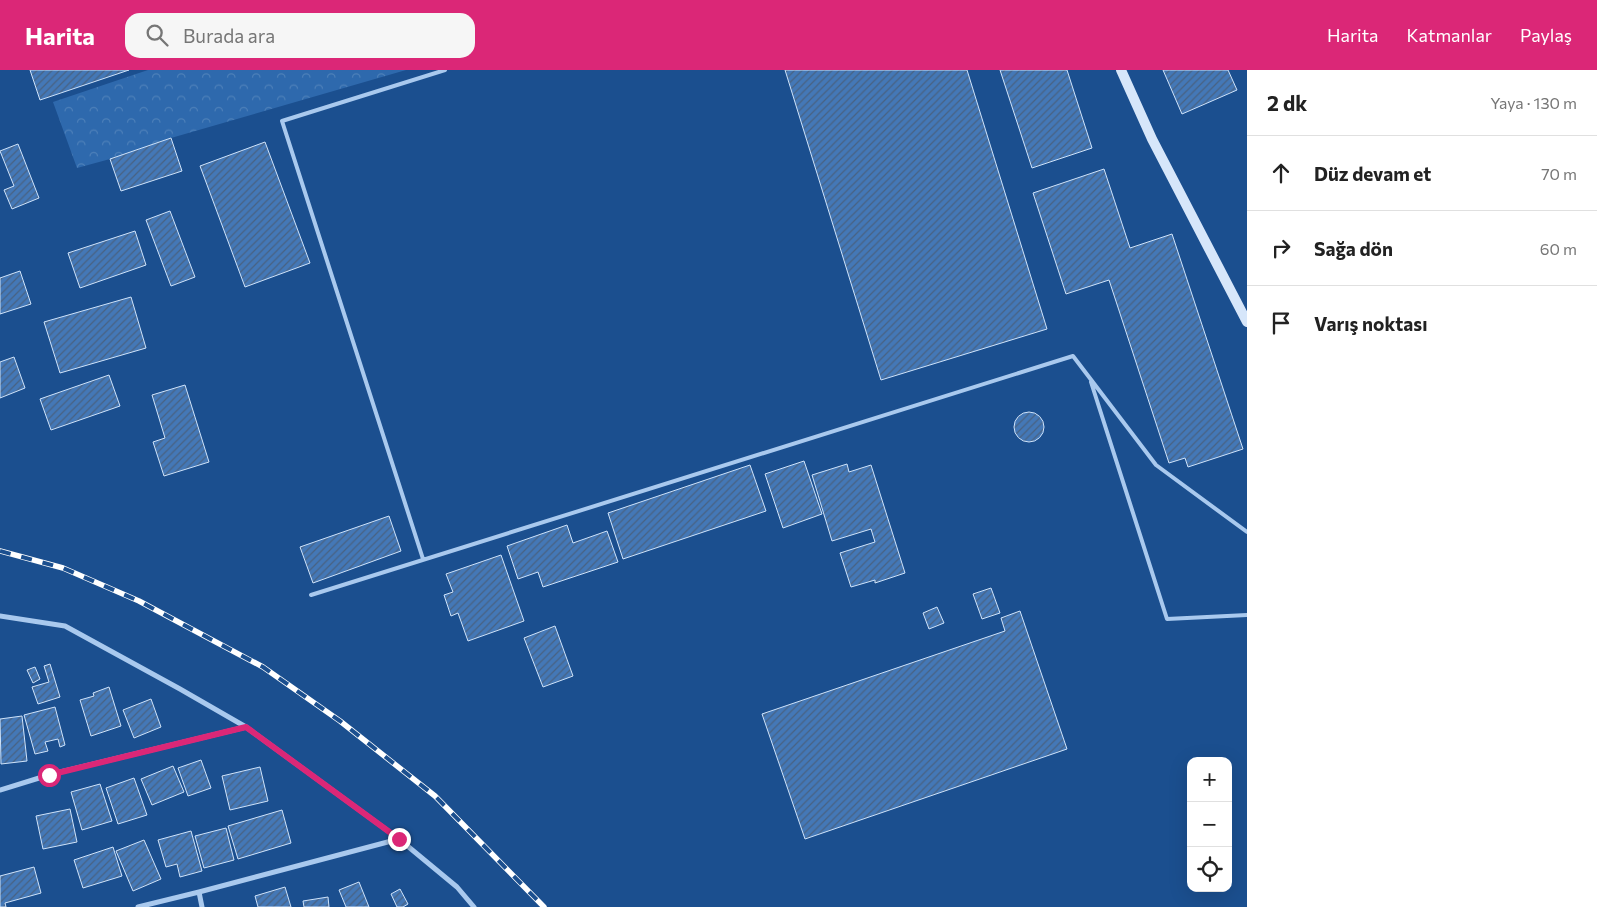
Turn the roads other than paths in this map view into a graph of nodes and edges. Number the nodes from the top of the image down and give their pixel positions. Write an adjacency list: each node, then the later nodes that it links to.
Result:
1 (444, 70): 6 (lane)
2 (1120, 70): 3 (main road)
3 (1247, 322)
4 (1090, 377): 5 (lane); 6 (lane); 8 (lane)
5 (1247, 532)
6 (423, 559): 7 (lane)
7 (311, 595)
8 (1247, 615)
9 (0, 616): 10 (street)
10 (246, 727): 11 (street); 12 (street)
11 (0, 790)
12 (399, 839): 13 (street); 16 (street)
13 (199, 892): 14 (street); 15 (street)
14 (138, 907)
15 (202, 907)
16 (474, 907)

